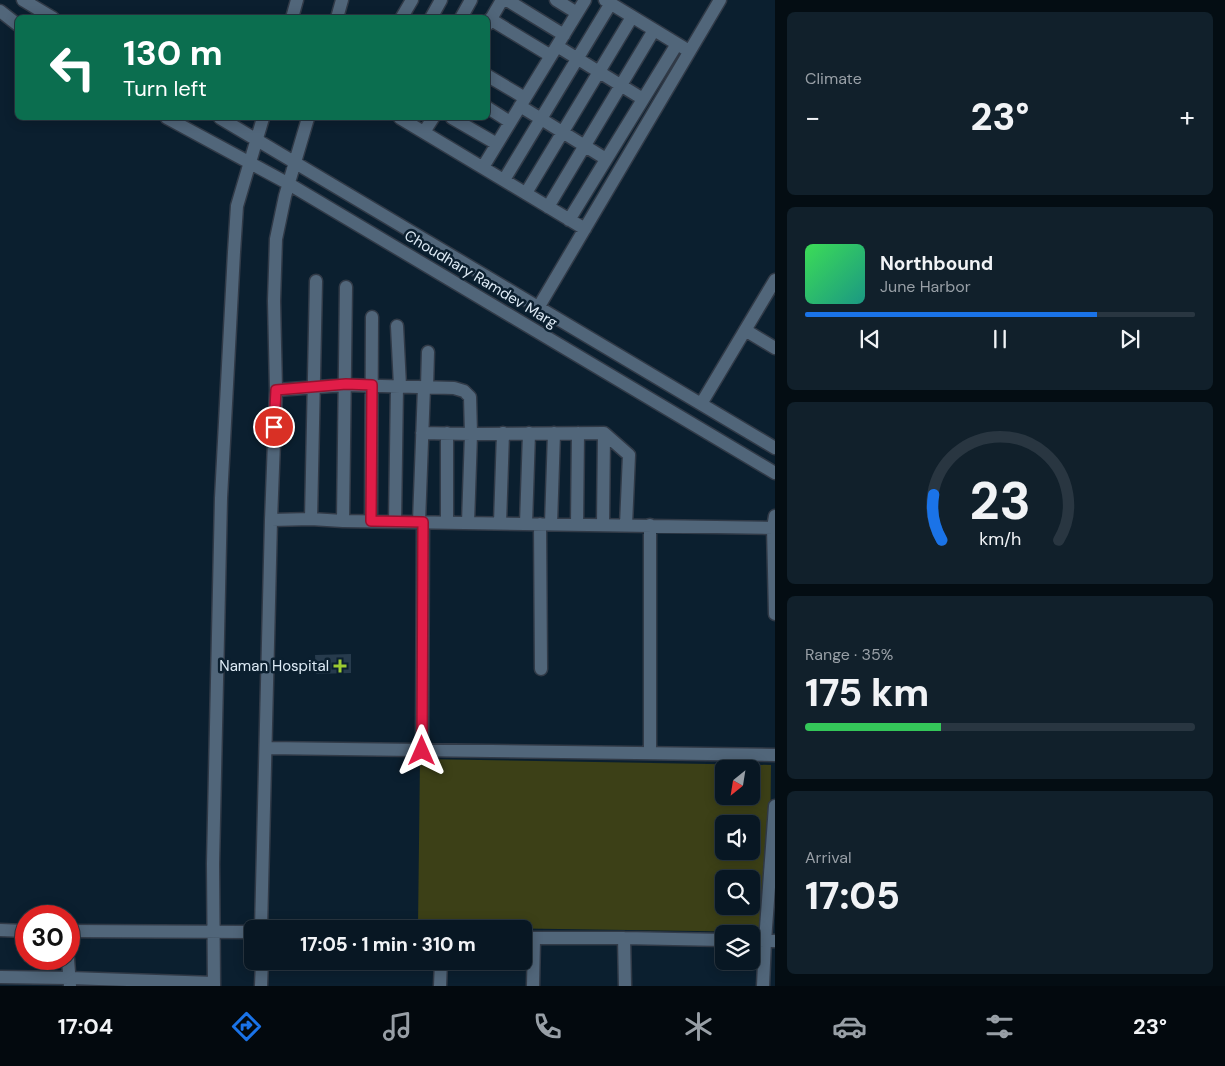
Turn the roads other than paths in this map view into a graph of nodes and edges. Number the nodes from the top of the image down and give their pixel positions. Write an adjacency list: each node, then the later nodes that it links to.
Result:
1 (23, 0): 15 (street)
2 (297, 0): 16 (street)
3 (342, 0): 17 (street)
4 (412, 0): 18 (street)
5 (441, 0): 19 (street)
6 (471, 0): 20 (street)
7 (502, 0): 22 (street)
8 (506, 0): 26 (street)
9 (556, 0): 14 (street)
10 (585, 0): 14 (street)
11 (608, 2): 21 (street); 30 (street)
12 (715, 2): 29 (street)
13 (0, 11): 24 (street)
14 (577, 13): 26 (street)
15 (48, 15)
16 (293, 15)
17 (338, 15)
18 (404, 15)
19 (433, 15)
20 (463, 15)
21 (632, 16): 25 (street); 31 (street)
22 (490, 20)
23 (490, 22): 28 (street)
24 (15, 23)
25 (654, 30): 27 (street); 33 (street)
26 (564, 35): 28 (street)
27 (677, 44): 29 (street); 34 (street)
28 (554, 51): 30 (street); 35 (street)
29 (690, 52): 60 (street)
30 (577, 59): 31 (street); 37 (street)
31 (599, 72): 33 (street); 47 (street)
32 (490, 78): 35 (street)
33 (621, 85): 34 (street); 50 (street)
34 (643, 99): 51 (street)
35 (522, 102): 37 (street); 45 (street)
36 (490, 109): 45 (street)
37 (541, 119): 47 (street); 55 (street)
38 (171, 120): 53 (street, Choudhary Ramdev Marg)
39 (223, 120): 48 (street)
40 (262, 120): 48 (street)
41 (307, 120): 52 (street)
42 (404, 120): 46 (street)
43 (432, 120): 46 (street)
44 (455, 120): 49 (street)
45 (510, 122): 49 (street)
46 (424, 132): 54 (street)
47 (563, 132): 50 (street); 57 (street)
48 (257, 140): 52 (street); 53 (street)
49 (497, 144): 54 (street)
50 (584, 146): 51 (street); 58 (street)
51 (606, 160): 59 (street)
52 (295, 162): 56 (street); 64 (street)
53 (250, 163): 56 (street, Choudhary Ramdev Marg); 114 (street)
54 (483, 167): 55 (street)
55 (504, 180): 57 (street)
56 (289, 184): 75 (street); 86 (street, Choudhary Ramdev Marg)
57 (526, 194): 58 (street)
58 (548, 207): 59 (street)
59 (569, 220): 60 (street)
60 (585, 229): 64 (street)
61 (775, 280): 67 (street)
62 (316, 281): 72 (street)
63 (346, 287): 70 (street)
64 (538, 308): 76 (street)
65 (372, 317): 71 (street)
66 (397, 326): 73 (street)
67 (745, 330): 68 (street); 76 (street)
68 (775, 348)
69 (428, 352): 74 (street)
70 (346, 384): 71 (street); 72 (street); 89 (street)
71 (372, 385): 73 (street); 90 (street)
72 (315, 386): 75 (street); 87 (street)
73 (399, 386): 74 (street); 91 (street)
74 (426, 387): 77 (street); 84 (street)
75 (276, 390): 88 (street)
76 (701, 404): 85 (street)
77 (422, 433): 78 (street); 92 (street)
78 (447, 433): 84 (street); 93 (street)
79 (503, 433): 80 (street); 84 (street); 96 (street)
80 (529, 433): 81 (street); 97 (street)
81 (554, 433): 82 (street); 98 (street)
82 (578, 433): 83 (street); 99 (street)
83 (604, 433): 100 (street); 101 (street)
84 (471, 434): 95 (street)
85 (775, 448)
86 (775, 473)
87 (311, 519): 88 (street); 89 (street)
88 (271, 520): 105 (street)
89 (343, 521): 90 (street)
90 (371, 521): 91 (street)
91 (395, 522): 92 (street)
92 (421, 522): 93 (street); 106 (street)
93 (447, 522): 95 (street)
94 (774, 522): 102 (street); 103 (street)
95 (468, 523): 96 (street)
96 (500, 523): 97 (street)
97 (526, 524): 98 (street)
98 (546, 524): 99 (street); 104 (street)
99 (577, 524): 100 (street)
100 (603, 525): 101 (street)
101 (626, 525): 102 (street)
102 (650, 526): 107 (street)
103 (775, 614)
104 (541, 669)
105 (266, 748): 106 (street); 110 (street)
106 (422, 751): 107 (street)
107 (650, 753): 108 (street)
108 (775, 755)
109 (775, 806): 119 (street)
110 (261, 920)
111 (0, 930): 112 (street)
112 (15, 931)
113 (80, 931): 114 (street)
114 (214, 931): 115 (street); 126 (street)
115 (244, 932)
116 (532, 938): 117 (street)
117 (624, 938): 118 (street); 130 (street)
118 (715, 940)
119 (770, 941): 131 (street)
120 (262, 970): 127 (street)
121 (441, 970): 128 (street)
122 (531, 970): 129 (street)
123 (0, 977): 124 (street)
124 (70, 982): 125 (street)
125 (102, 983): 126 (street)
126 (214, 984)
127 (261, 986)
128 (440, 986)
129 (533, 986)
130 (625, 986)
131 (763, 986)

